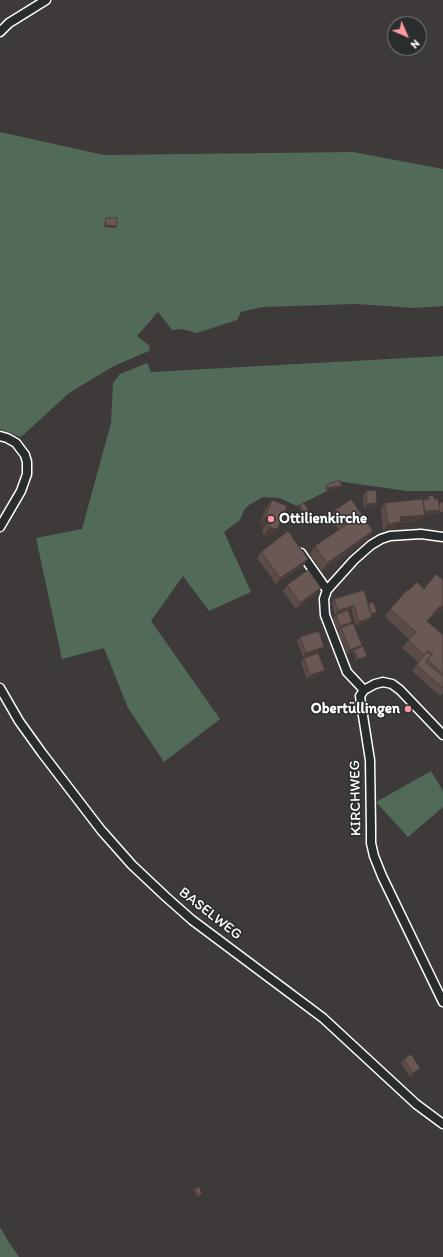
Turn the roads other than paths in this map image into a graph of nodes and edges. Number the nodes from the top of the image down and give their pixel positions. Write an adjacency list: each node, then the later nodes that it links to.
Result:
1 (46, 0): 2 (street)
2 (0, 32)
3 (0, 436): 4 (street)
4 (0, 527)
5 (443, 537): 7 (street)
6 (295, 546): 7 (street)
7 (327, 590): 9 (street)
8 (0, 688): 12 (street, BASELWEG)
9 (364, 690): 10 (street); 11 (street, KIRCHWEG)
10 (443, 735)
11 (443, 1002)
12 (443, 1124)

